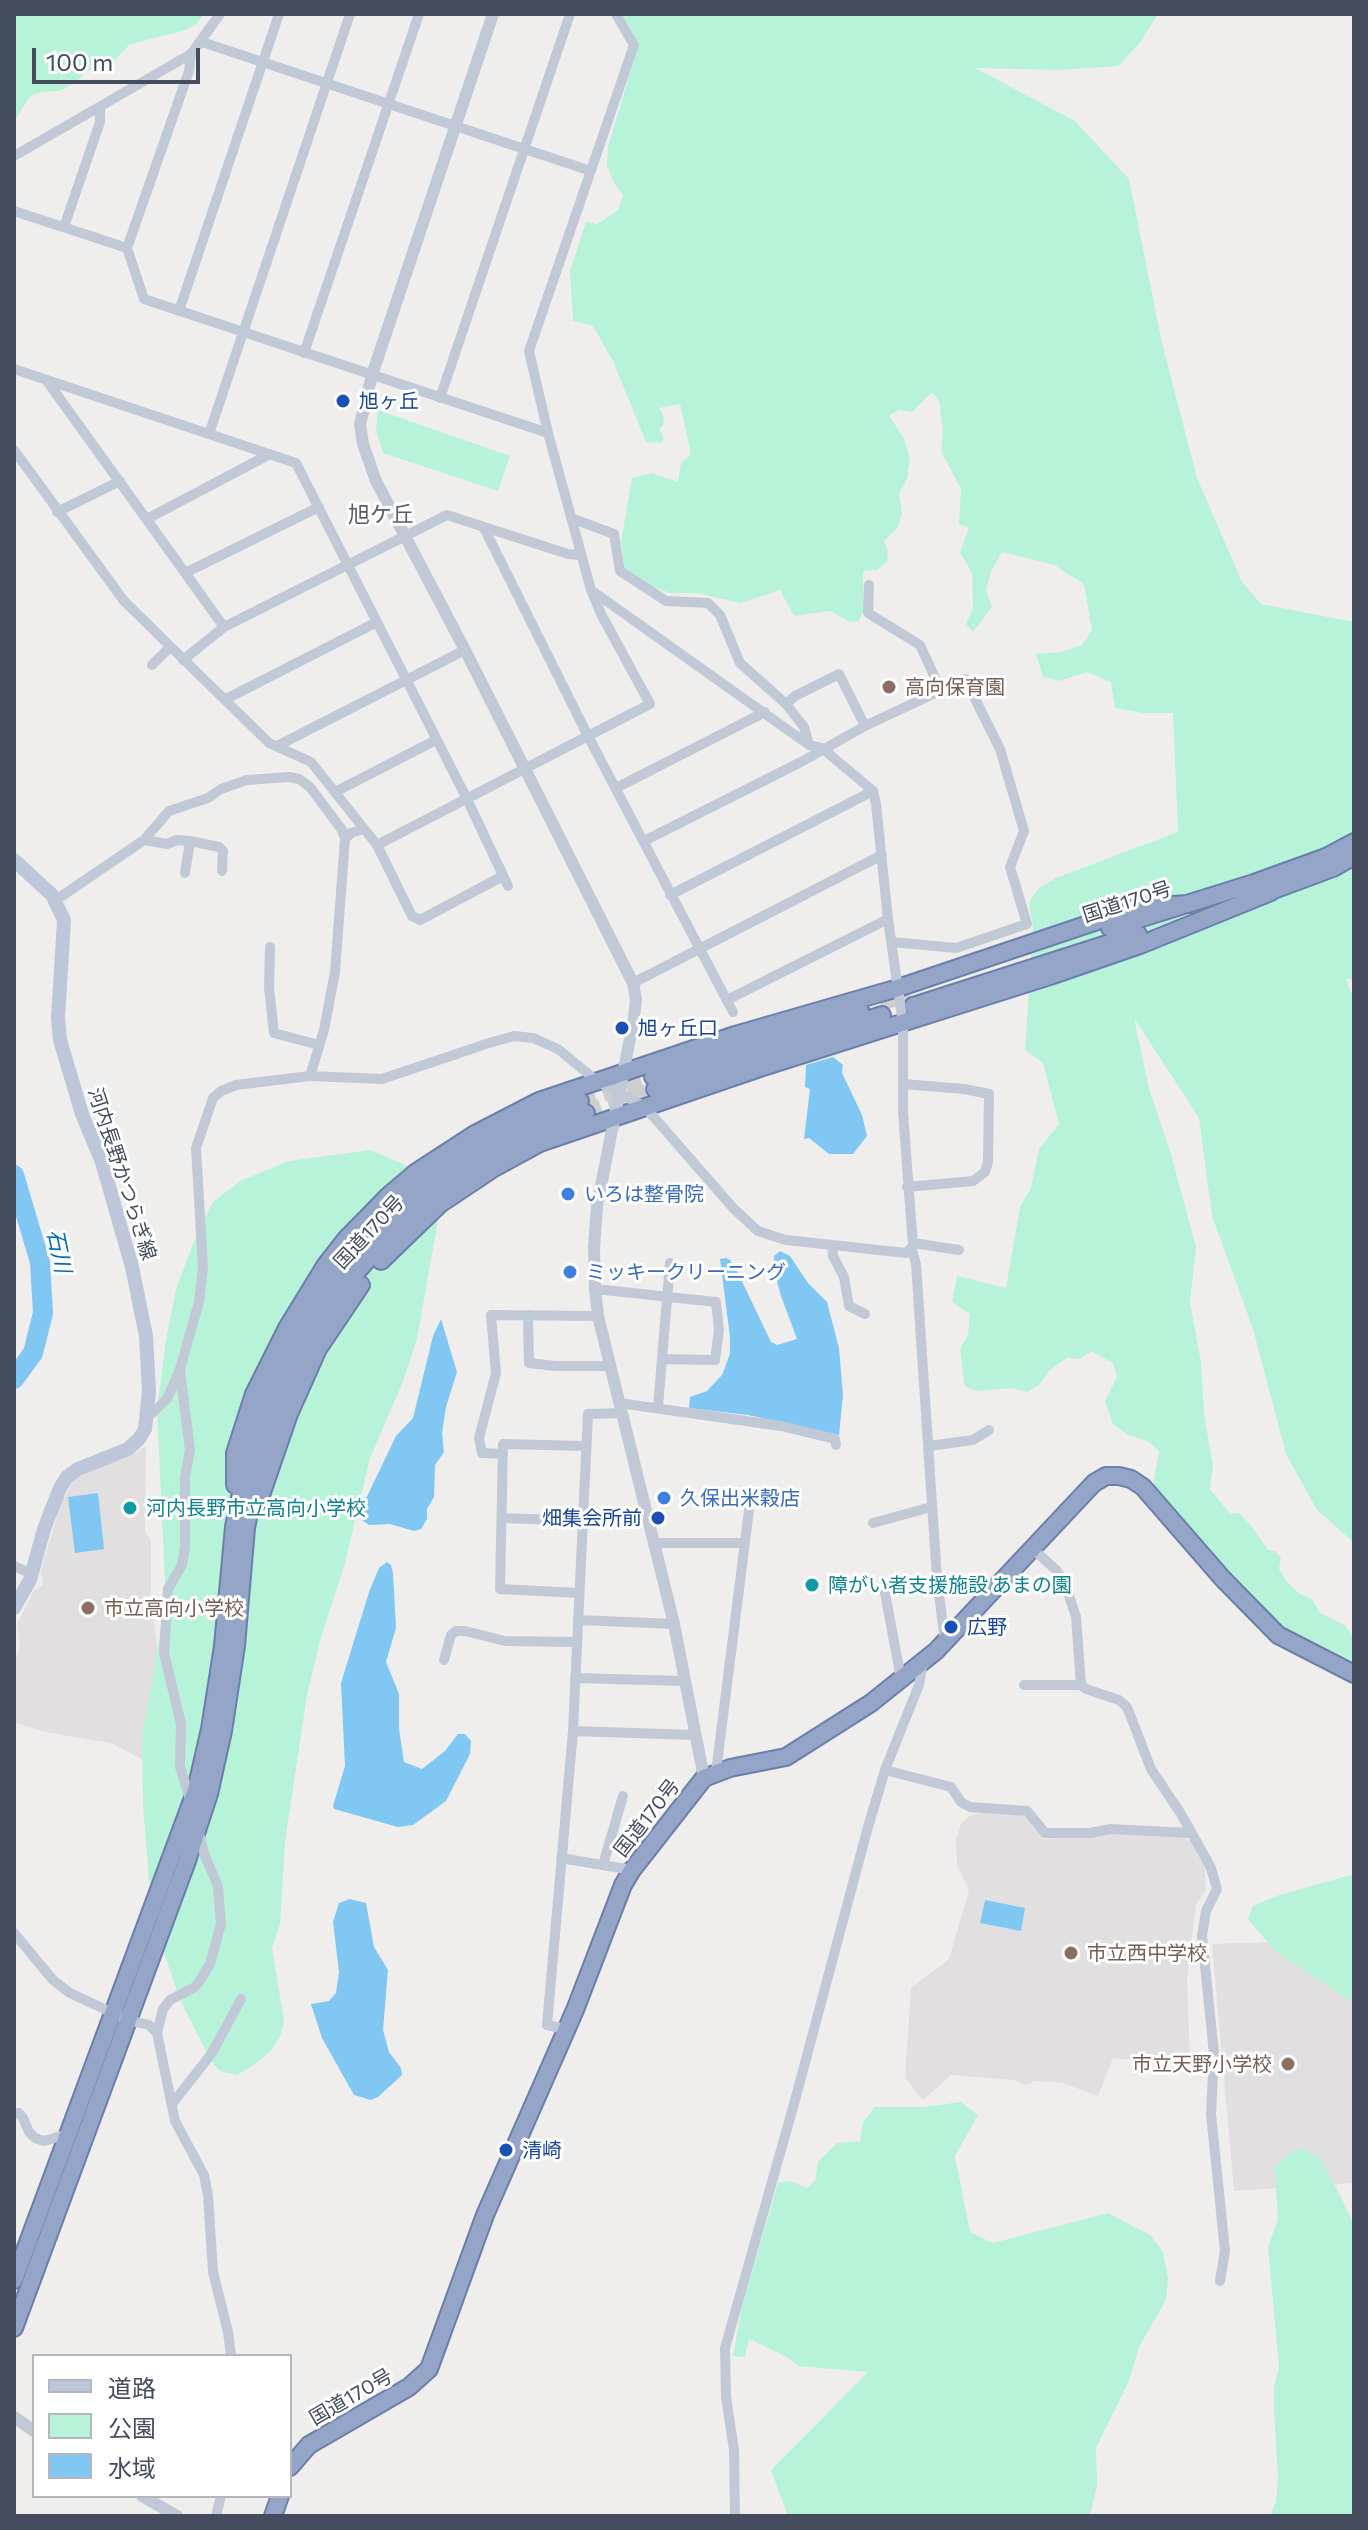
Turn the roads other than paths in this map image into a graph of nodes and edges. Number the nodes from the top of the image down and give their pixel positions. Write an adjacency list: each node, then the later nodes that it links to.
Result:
1 (220, 14): 8 (street)
2 (279, 14): 10 (street)
3 (350, 14): 11 (street)
4 (419, 14): 12 (street)
5 (493, 14): 14 (street)
6 (570, 14): 15 (street)
7 (616, 14): 17 (street)
8 (202, 42): 9 (street); 10 (street)
9 (191, 54): 13 (street); 20 (street)
10 (263, 62): 11 (street); 21 (street)
11 (327, 83): 12 (street); 22 (street)
12 (388, 104): 14 (street); 23 (street)
13 (100, 107): 16 (street); 19 (street)
14 (457, 128): 15 (street); 25 (street)
15 (523, 149): 17 (street); 27 (street)
16 (14, 156)
17 (591, 171): 28 (street)
18 (14, 211): 19 (street)
19 (64, 227): 20 (street)
20 (127, 248): 21 (street)
21 (179, 311): 22 (street)
22 (243, 332): 23 (street); 29 (street)
23 (304, 353): 25 (street)
24 (14, 369): 26 (street)
25 (372, 375): 27 (street); 40 (street)
26 (46, 379): 29 (street); 34 (street)
27 (440, 398): 28 (street)
28 (548, 433): 37 (street)
29 (209, 434): 31 (street)
30 (14, 450): 32 (street)
31 (270, 454): 35 (street); 38 (street)
32 (29, 471): 33 (street); 36 (street)
33 (14, 472)
34 (120, 481): 36 (street); 38 (street)
35 (319, 507): 42 (street); 43 (street)
36 (57, 512): 48 (street)
37 (571, 518): 41 (street); 55 (street)
38 (147, 519): 43 (street)
39 (484, 528): 40 (street); 41 (street); 58 (street)
40 (406, 535): 42 (street); 49 (street)
41 (580, 555): 45 (street)
42 (348, 566): 46 (street); 47 (street)
43 (187, 572): 47 (street)
44 (869, 585): 53 (street)
45 (591, 590): 56 (street); 58 (street)
46 (377, 622): 52 (street); 54 (street)
47 (224, 627): 50 (street)
48 (170, 647): 50 (street); 51 (street)
49 (465, 650): 52 (street); 63 (street)
50 (183, 660): 54 (street)
51 (152, 665)
52 (405, 680): 59 (street); 61 (street)
53 (941, 691): 57 (street); 84 (street)
54 (226, 699): 61 (street)
55 (786, 704): 57 (street); 60 (street)
56 (765, 712): 60 (street); 64 (street)
57 (865, 726): 62 (street)
58 (588, 736): 63 (street); 64 (street)
59 (436, 740): 66 (street); 67 (street)
60 (809, 745): 62 (street)
61 (277, 746): 66 (street)
62 (822, 748): 65 (street); 72 (street)
63 (526, 769): 67 (street); 87 (street)
64 (616, 788): 72 (street)
65 (873, 791): 75 (street); 81 (street)
66 (335, 792): 68 (street)
67 (466, 797): 74 (street); 74 (street)
68 (363, 829): 69 (street); 74 (street)
69 (345, 839): 70 (street); 93 (street)
70 (144, 840): 71 (street); 82 (street)
71 (190, 841): 78 (street); 79 (street)
72 (644, 841): 81 (street)
73 (1354, 842): 88 (highway, 国道170号)
74 (377, 845)
75 (882, 855): 83 (street); 86 (street)
76 (1354, 856): 80 (highway, 国道170号)
77 (14, 860): 82 (main road)
78 (222, 871)
79 (185, 873)
80 (1271, 892): 88 (highway, 国道170号); 92 (highway)
81 (670, 895): 86 (street)
82 (56, 900): 118 (main road, 河内長野かつらぎ線)
83 (888, 919): 84 (street); 89 (street)
84 (892, 942): 88 (street)
85 (270, 947): 93 (street)
86 (699, 948): 87 (street); 89 (street)
87 (633, 983): 94 (street)
88 (907, 996): 92 (street); 94 (highway)
89 (727, 1000): 91 (street)
90 (881, 1009): 97 (highway)
91 (733, 1012)
92 (903, 1024): 98 (street); 101 (highway)
93 (319, 1045): 95 (street)
94 (623, 1075): 96 (highway); 99 (street)
95 (310, 1076): 96 (street); 115 (street)
96 (597, 1081): 99 (street); 129 (highway)
97 (654, 1083)
98 (903, 1084): 103 (street); 103 (street)
99 (619, 1093): 101 (street); 102 (street)
100 (583, 1107): 129 (highway, 国道170号)
101 (645, 1107): 102 (highway); 104 (street)
102 (614, 1117): 108 (street); 129 (highway)
103 (907, 1187): 105 (street)
104 (832, 1245): 105 (street); 110 (street)
105 (912, 1246): 106 (street); 122 (street)
106 (959, 1250)
107 (670, 1263): 109 (street)
108 (595, 1289): 109 (street); 112 (street)
109 (666, 1295): 113 (street); 113 (street)
110 (865, 1314)
111 (528, 1315): 112 (street); 114 (street); 123 (street)
112 (598, 1316): 114 (street)
113 (662, 1359): 116 (street)
114 (610, 1366): 117 (street)
115 (180, 1369): 118 (street); 155 (street)
116 (658, 1407): 117 (street); 120 (street)
117 (620, 1408): 121 (street); 130 (street)
118 (146, 1419): 134 (main road)
119 (989, 1430): 122 (street)
120 (836, 1445)
121 (586, 1446): 123 (street); 127 (street)
122 (929, 1446): 124 (street)
123 (503, 1454): 126 (street)
124 (931, 1507): 128 (street); 140 (street)
125 (749, 1510): 131 (street)
126 (502, 1518): 127 (street); 135 (street)
127 (583, 1521): 135 (street)
128 (873, 1523)
129 (240, 1527): 155 (highway, 国道170号); 156 (highway, 国道170号)
130 (653, 1543): 131 (street); 139 (street)
131 (745, 1543): 153 (street)
132 (1032, 1548): 140 (highway); 144 (highway); 149 (street)
133 (14, 1566): 134 (street)
134 (32, 1574): 137 (main road)
135 (579, 1593): 138 (street)
136 (885, 1593): 146 (street)
137 (14, 1608)
138 (578, 1620): 139 (street); 141 (street)
139 (674, 1624): 147 (street)
140 (945, 1641): 143 (highway)
141 (577, 1642): 142 (street); 145 (street)
142 (444, 1660)
143 (923, 1662): 146 (highway); 152 (street)
144 (1354, 1674)
145 (575, 1678): 147 (street); 150 (street)
146 (901, 1679): 153 (highway)
147 (684, 1681): 151 (street)
148 (1024, 1685): 149 (street)
149 (1081, 1685): 157 (street)
150 (573, 1731): 151 (street); 158 (street)
151 (694, 1735): 153 (street)
152 (885, 1770): 157 (street); 178 (street)
153 (710, 1775): 160 (highway, 国道170号)
154 (623, 1796): 159 (street)
155 (191, 1803): 163 (highway, 国道170号)
156 (198, 1828): 163 (highway, 国道170号); 165 (street)
157 (1190, 1833): 170 (street)
158 (561, 1858): 159 (street); 164 (street)
159 (603, 1865): 160 (street)
160 (632, 1870): 164 (highway, 国道170号)
161 (14, 1933): 163 (street)
162 (241, 1999): 166 (street)
163 (121, 2016): 165 (street); 168 (highway, 国道170号); 171 (highway, 国道170号)
164 (565, 2029): 175 (highway, 国道170号)
165 (157, 2033): 166 (street)
166 (172, 2104): 172 (street)
167 (14, 2114): 168 (street)
168 (68, 2134): 169 (highway, 国道170号)
169 (14, 2280)
170 (1220, 2281)
171 (14, 2328)
172 (231, 2354)
173 (14, 2417): 174 (street)
174 (32, 2430)
175 (292, 2465)
176 (146, 2498): 177 (street)
177 (177, 2516)
178 (735, 2516)

